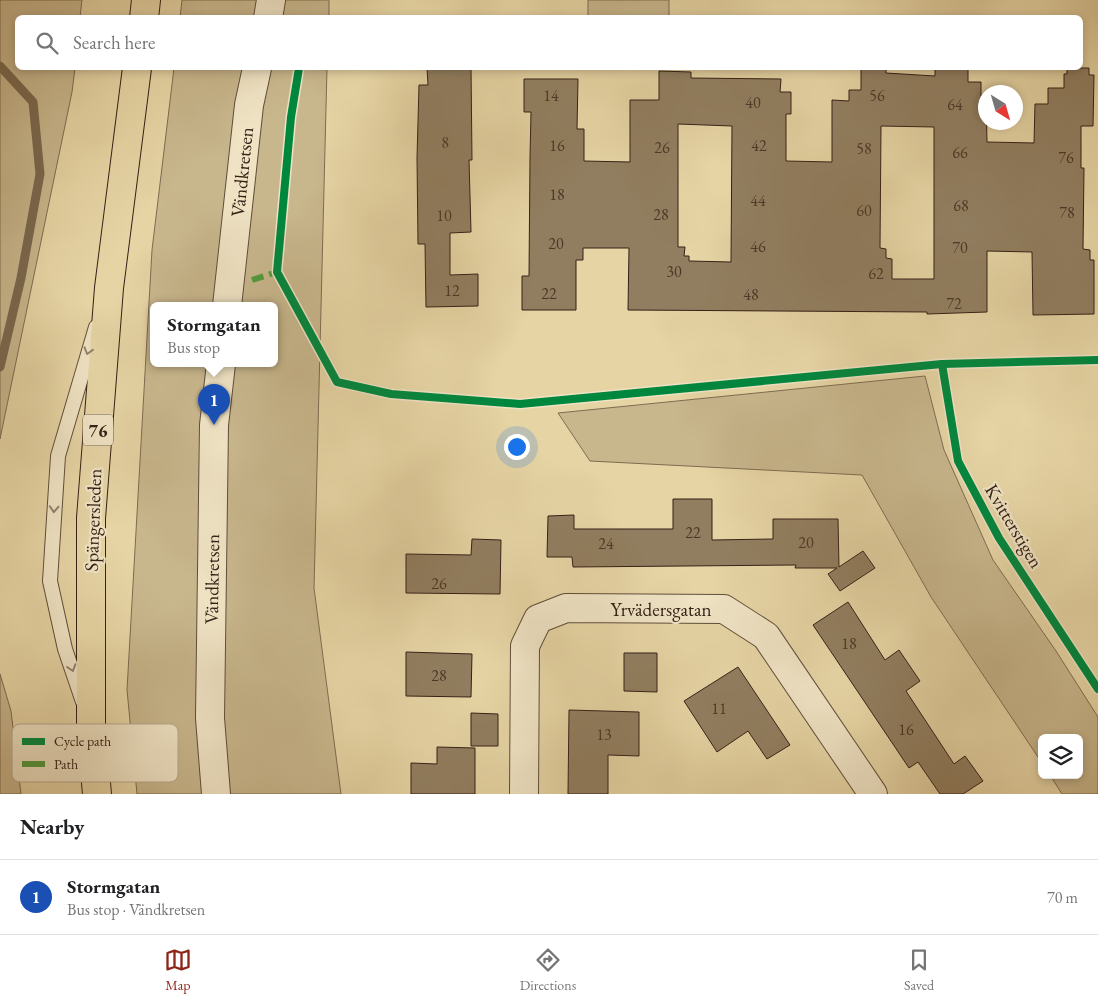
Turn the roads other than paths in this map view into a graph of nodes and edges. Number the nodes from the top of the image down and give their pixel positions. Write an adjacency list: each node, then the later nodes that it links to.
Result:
1 (146, 0): 3 (main road)
2 (271, 0): 4 (street)
3 (144, 15)
4 (268, 15)
5 (137, 70): 7 (main road, Spängersleden / 76)
6 (257, 70): 8 (street, Vändkretsen)
7 (109, 288): 10 (lane, one-way to 10); 11 (main road, Spängersleden / 76)
8 (227, 302)
9 (220, 367): 12 (street, Vändkretsen)
10 (90, 724)
11 (91, 724)
12 (216, 794)
13 (524, 794): 14 (street, Yrvädersgatan)
14 (873, 794)

